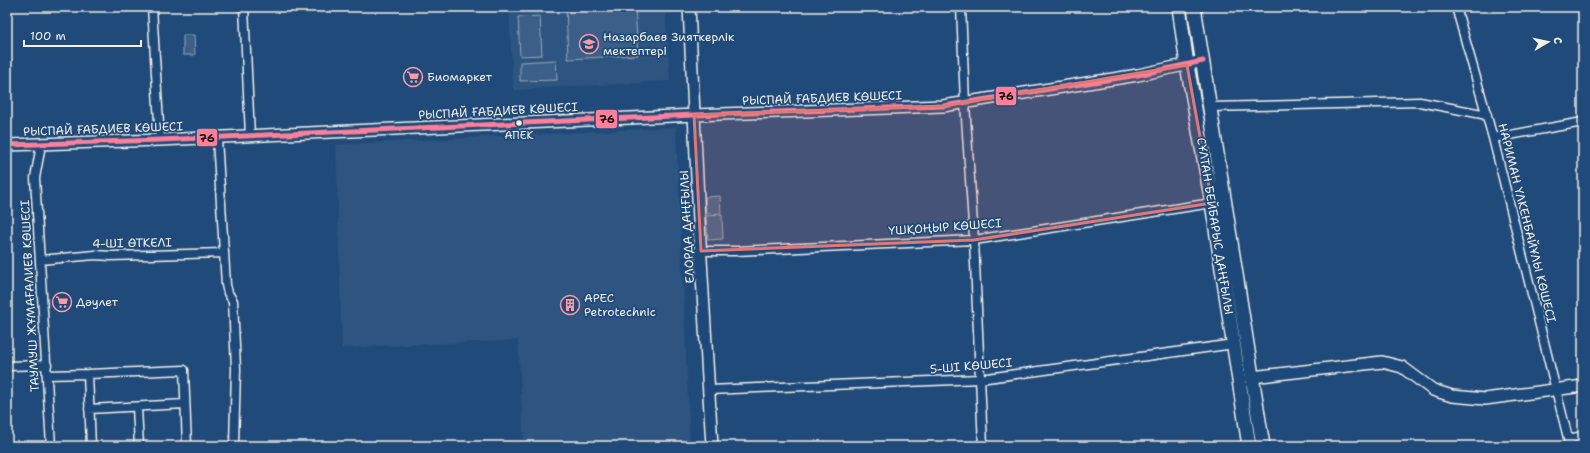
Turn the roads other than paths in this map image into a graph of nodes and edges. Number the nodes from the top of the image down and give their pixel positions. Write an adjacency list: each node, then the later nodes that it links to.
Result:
1 (152, 7): 18 (street)
2 (244, 7): 15 (street)
3 (689, 7): 12 (street, ЕЛОРДА ДАҢҒЫЛЫ)
4 (961, 7): 10 (street)
5 (1179, 7): 9 (main road, СҰЛТАН БЕЙБАРЫС ДАҢҒЫЛЫ)
6 (1194, 7): 8 (main road, СҰЛТАН БЕЙБАРЫС ДАҢҒЫЛЫ)
7 (1456, 7): 13 (street, НАРИМАН ҮЛКЕНБАЙҰЛЫ КӨШЕСІ)
8 (1203, 61): 9 (street, РЫСПАЙ ҒАБДИЕВ КӨШЕСІ); 11 (main road, СҰЛТАН БЕЙБАРЫС ДАҢҒЫЛЫ)
9 (1187, 65): 10 (street, РЫСПАЙ ҒАБДИЕВ КӨШЕСІ); 21 (main road, СҰЛТАН БЕЙБАРЫС ДАҢҒЫЛЫ)
10 (965, 103): 12 (street, РЫСПАЙ ҒАБДИЕВ КӨШЕСІ); 22 (street)
11 (1210, 107): 13 (street); 31 (main road, СҰЛТАН БЕЙБАРЫС ДАҢҒЫЛЫ)
12 (694, 115): 15 (street, РЫСПАЙ ҒАБДИЕВ КӨШЕСІ); 23 (street, ЕЛОРДА ДАҢҒЫЛЫ)
13 (1487, 115): 17 (street, НАРИМАН ҮЛКЕНБАЙҰЛЫ КӨШЕСІ)
14 (1583, 122): 17 (street)
15 (250, 136): 16 (street, РЫСПАЙ ҒАБДИЕВ КӨШЕСІ)
16 (217, 138): 18 (street, РЫСПАЙ ҒАБДИЕВ КӨШЕСІ); 24 (street)
17 (1493, 138): 35 (street, НАРИМАН ҮЛКЕНБАЙҰЛЫ КӨШЕСІ)
18 (160, 140): 19 (street, РЫСПАЙ ҒАБДИЕВ КӨШЕСІ)
19 (41, 145): 20 (street, РЫСПАЙ ҒАБДИЕВ КӨШЕСІ); 25 (street, ТАУМУШ ЖҰМАҒАЛИЕВ КӨШЕСІ)
20 (7, 146)
21 (1212, 203): 22 (street, ҮШҚОҢЫР КӨШЕСІ); 26 (main road, СҰЛТАН БЕЙБАРЫС ДАҢҒЫЛЫ)
22 (974, 240): 23 (street, ҮШҚОҢЫР КӨШЕСІ); 32 (street)
23 (701, 251): 34 (street, ЕЛОРДА ДАҢҒЫЛЫ)
24 (224, 253): 25 (street, 4-ШІ ӨТКЕЛІ); 45 (street)
25 (40, 260): 27 (street, ТАУМУШ ЖҰМАҒАЛИЕВ КӨШЕСІ)
26 (1234, 344): 32 (street, 5-ШІ КӨШЕСІ); 48 (main road, СҰЛТАН БЕЙБАРЫС ДАҢҒЫЛЫ)
27 (47, 365): 28 (street); 30 (street, ТАУМУШ ЖҰМАҒАЛИЕВ КӨШЕСІ)
28 (7, 366)
29 (88, 374): 30 (street); 36 (street); 38 (street)
30 (47, 375): 41 (street, ТАУМУШ ЖҰМАҒАЛИЕВ КӨШЕСІ)
31 (1252, 377): 35 (street); 49 (main road, СҰЛТАН БЕЙБАРЫС ДАҢҒЫЛЫ)
32 (980, 380): 34 (street, 5-ШІ КӨШЕСІ); 47 (street)
33 (1583, 386): 35 (street)
34 (709, 390): 46 (street, ЕЛОРДА ДАҢҒЫЛЫ)
35 (1556, 390): 40 (street, НАРИМАН ҮЛКЕНБАЙҰЛЫ КӨШЕСІ)
36 (185, 404): 37 (street); 44 (street)
37 (137, 407): 38 (street); 43 (street)
38 (89, 409): 42 (street)
39 (1583, 436): 40 (street)
40 (1569, 443)
41 (51, 446)
42 (91, 446)
43 (139, 446)
44 (187, 446)
45 (234, 446)
46 (712, 446)
47 (982, 446)
48 (1250, 446)
49 (1264, 446)

